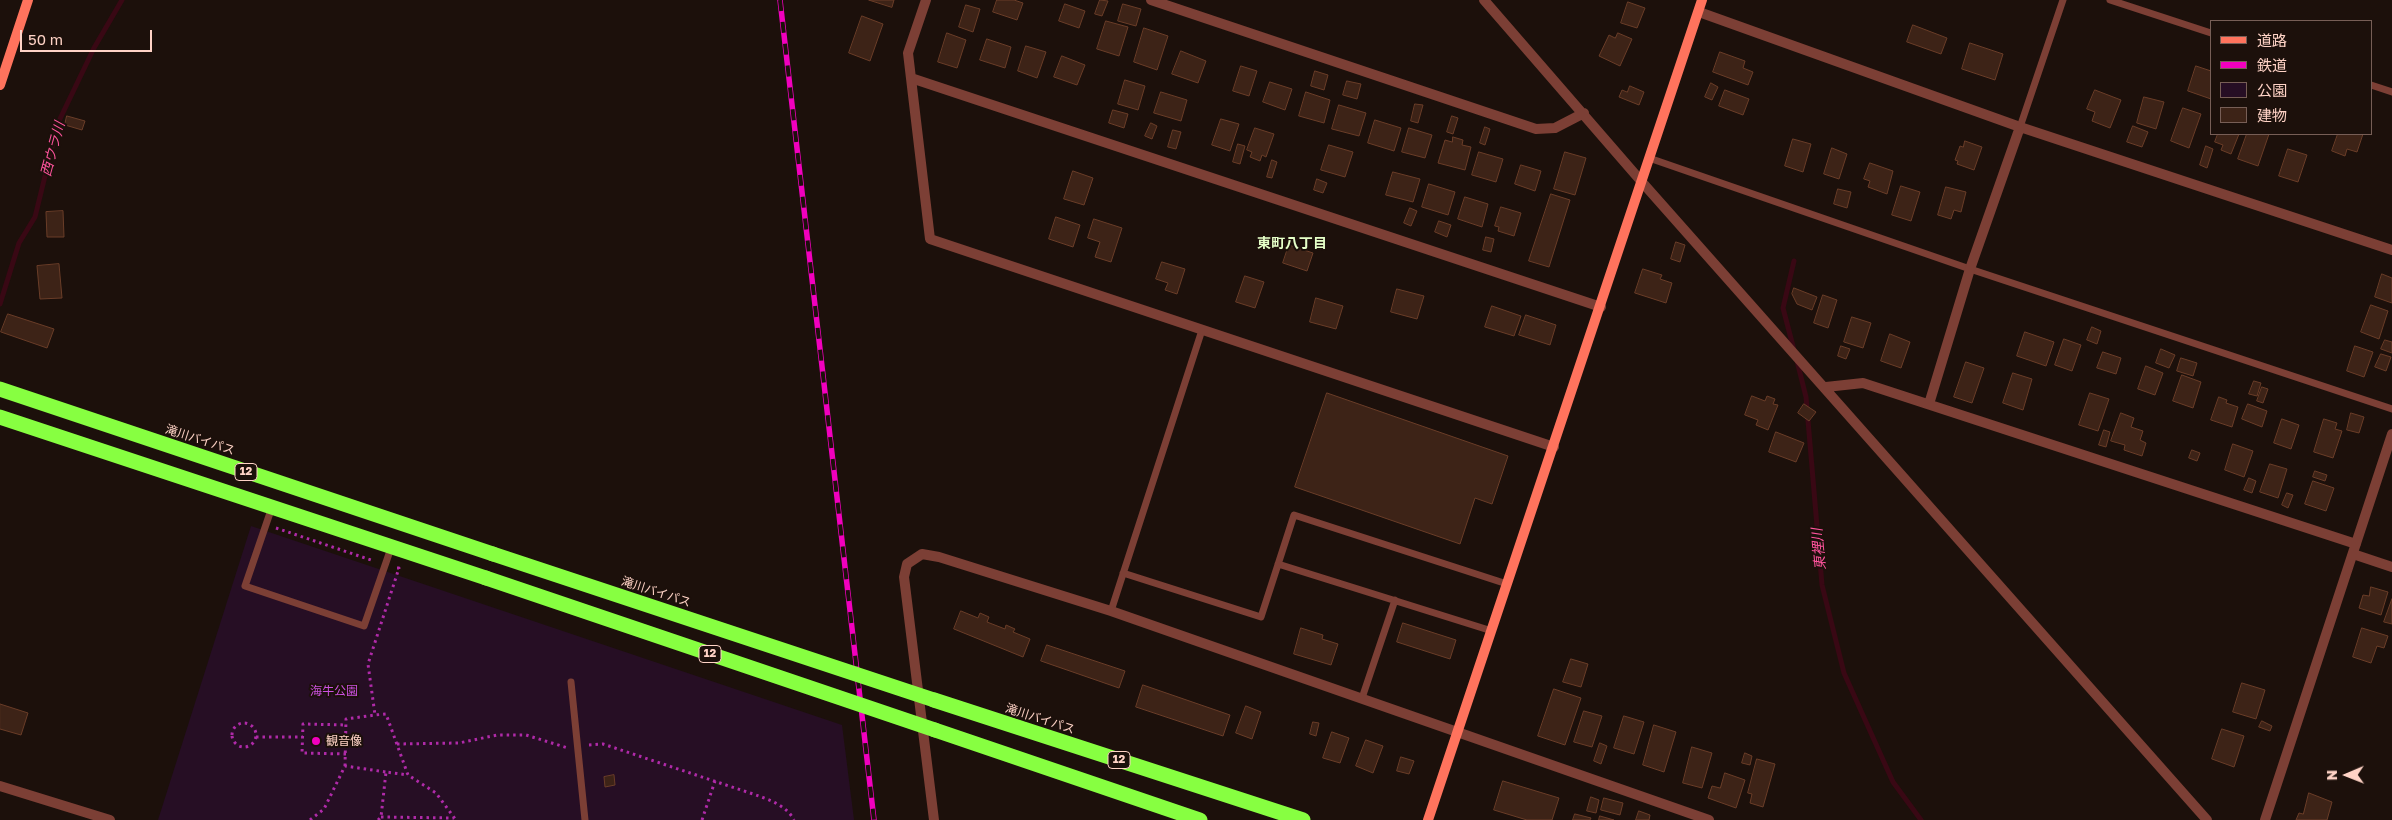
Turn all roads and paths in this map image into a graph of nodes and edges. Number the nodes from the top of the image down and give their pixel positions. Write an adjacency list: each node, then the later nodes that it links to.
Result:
1 (28, 0): 11 (street)
2 (926, 0): 10 (street)
3 (1151, 0): 14 (street)
4 (1484, 0): 14 (street)
5 (1702, 0): 8 (street)
6 (2063, 0): 15 (lane)
7 (2110, 0): 9 (lane)
8 (1698, 12): 15 (street); 16 (street)
9 (2210, 33)
10 (911, 78): 20 (street); 21 (street)
11 (0, 84)
12 (2372, 85): 13 (lane)
13 (2392, 92)
14 (1584, 113): 17 (street)
15 (2020, 127): 18 (street); 19 (street)
16 (1649, 158): 17 (street); 19 (lane)
17 (1641, 181): 20 (street); 22 (street)
18 (2392, 250)
19 (1970, 269): 24 (street); 25 (lane)
20 (1601, 307): 28 (street)
21 (1202, 330): 28 (street); 36 (lane)
22 (1826, 387): 24 (street); 68 (street)
23 (0, 389): 65 (highway, 滝川バイパス / 12, bridge)
24 (1929, 404): 32 (street)
25 (2392, 409)
26 (0, 417): 29 (highway, 12)
27 (2392, 434): 32 (street)
28 (1554, 447): 37 (street)
29 (272, 507): 30 (lane); 31 (highway, 12)
30 (266, 525): 34 (path); 34 (lane)
31 (391, 548): 34 (lane); 64 (highway, 12, bridge)
32 (2354, 549): 35 (street); 69 (street)
33 (1278, 564): 36 (lane); 37 (lane); 38 (lane)
34 (385, 565): 43 (path)
35 (2392, 567)
36 (1123, 573): 39 (lane)
37 (1507, 584): 40 (street)
38 (1395, 600): 40 (lane); 42 (lane)
39 (1111, 611): 42 (street); 63 (street)
40 (1492, 630): 45 (street)
41 (571, 682): 49 (lane)
42 (1362, 698): 45 (street)
43 (375, 715): 44 (path); 48 (path)
44 (347, 725): 47 (path); 50 (path)
45 (1457, 732): 66 (street); 67 (street)
46 (256, 737): 46 (path); 47 (path)
47 (303, 737): 50 (path)
48 (397, 744): 49 (path); 53 (path)
49 (578, 747): 54 (path); 60 (lane)
50 (346, 754): 51 (path)
51 (345, 766): 52 (path); 59 (path)
52 (386, 772): 53 (path); 56 (path)
53 (408, 775): 57 (path)
54 (715, 781): 61 (path); 62 (path)
55 (0, 786): 58 (street)
56 (380, 818): 57 (path)
57 (456, 819)
58 (110, 820)
59 (310, 820)
60 (585, 820)
61 (702, 820)
62 (794, 820)
63 (934, 820)
64 (1200, 820)
65 (1303, 820)
66 (1428, 820)
67 (1710, 820)
68 (2208, 820)
69 (2265, 820)

